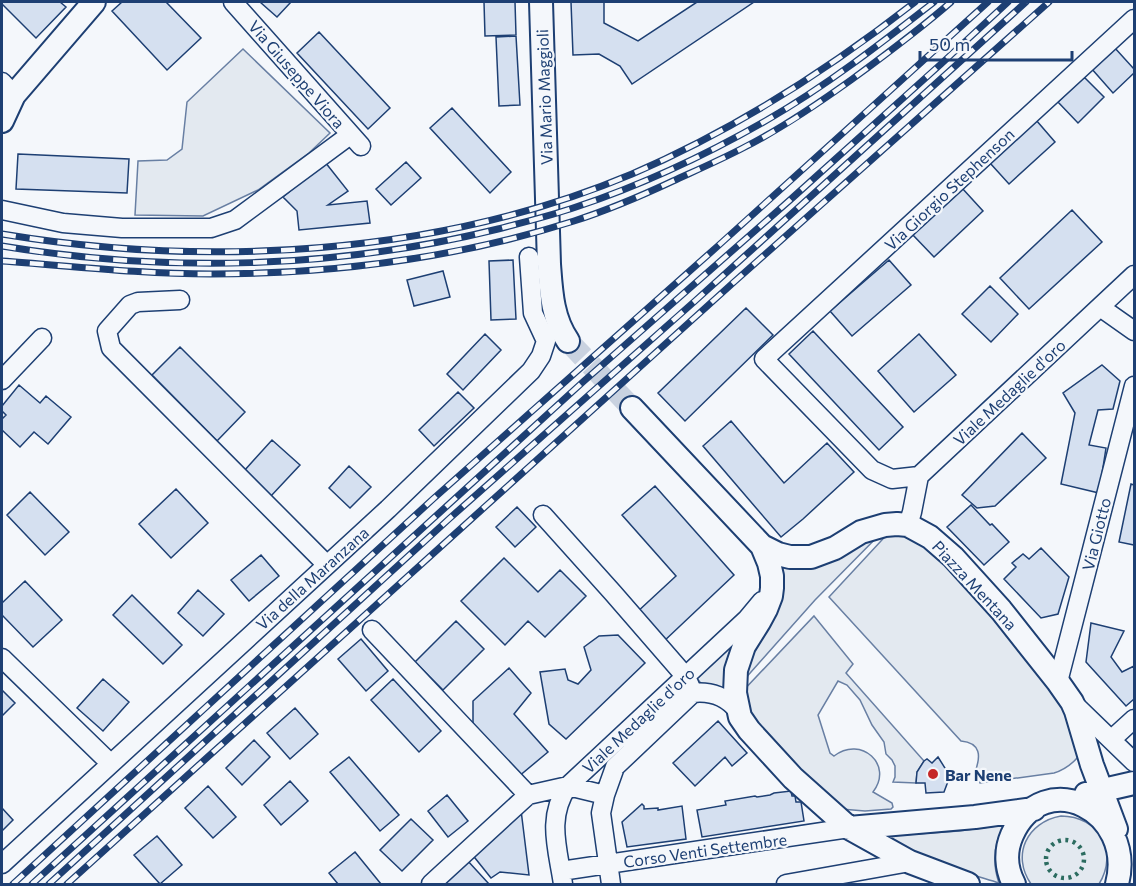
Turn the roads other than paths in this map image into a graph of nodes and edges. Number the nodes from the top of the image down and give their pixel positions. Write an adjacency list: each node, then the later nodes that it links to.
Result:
1 (93, 2): 5 (street)
2 (233, 2): 7 (street, Via Giuseppe Viora)
3 (542, 2): 14 (street, Via Mario Maggioli)
4 (1134, 19): 18 (street, Via Giorgio Stephenson)
5 (8, 88): 6 (street)
6 (2, 121)
7 (2, 210)
8 (530, 257): 22 (street, Via della Maranzana)
9 (1134, 275): 11 (street, Viale Medaglie d'oro)
10 (180, 300): 22 (street)
11 (1100, 307): 12 (street); 18 (street, Viale Medaglie d'oro)
12 (1134, 331)
13 (42, 338): 15 (street)
14 (568, 341)
15 (2, 380)
16 (1134, 386): 26 (street, Via Giotto)
17 (632, 408): 21 (street)
18 (919, 477): 20 (street)
19 (543, 515): 27 (street)
20 (908, 525): 21 (street); 26 (street, Piazza Mentana)
21 (762, 546): 23 (street)
22 (327, 565): 33 (street, Via della Maranzana)
23 (770, 571): 27 (street, Viale Medaglie d'oro); 29 (street)
24 (372, 630): 37 (street)
25 (2, 658): 33 (street)
26 (1058, 682): 28 (street, Piazza Mentana)
27 (689, 685): 29 (street, Viale Medaglie d'oro); 35 (street, Viale Medaglie d'oro); 38 (street, Viale Medaglie d'oro)
28 (1072, 702): 31 (street, Piazza Mentana); 36 (street, Piazza Mentana)
29 (738, 711): 41 (street)
30 (1134, 719): 31 (street)
31 (1112, 740): 32 (street, Piazza Mentana)
32 (1134, 762)
33 (110, 763): 43 (street, Via della Maranzana)
34 (1134, 783): 36 (street)
35 (567, 786): 37 (street); 38 (street); 46 (street)
36 (1101, 791): 39 (street); 45 (street, Piazza Mentana)
37 (528, 795): 48 (street)
38 (605, 795): 44 (street, Viale Medaglie d'oro)
39 (1062, 800): 40 (street); 45 (street)
40 (1034, 809): 41 (street); 52 (street)
41 (849, 828): 42 (street); 44 (street, Corso Venti Settembre)
42 (910, 862): 47 (street); 51 (street)
43 (2, 864)
44 (608, 864): 46 (street, Corso Venti Settembre); 49 (street, Viale Medaglie d'oro)
45 (1125, 865)
46 (562, 878)
47 (832, 881): 50 (street)
48 (430, 885)
49 (611, 885)
50 (786, 885)
51 (968, 885)
52 (1014, 885)

